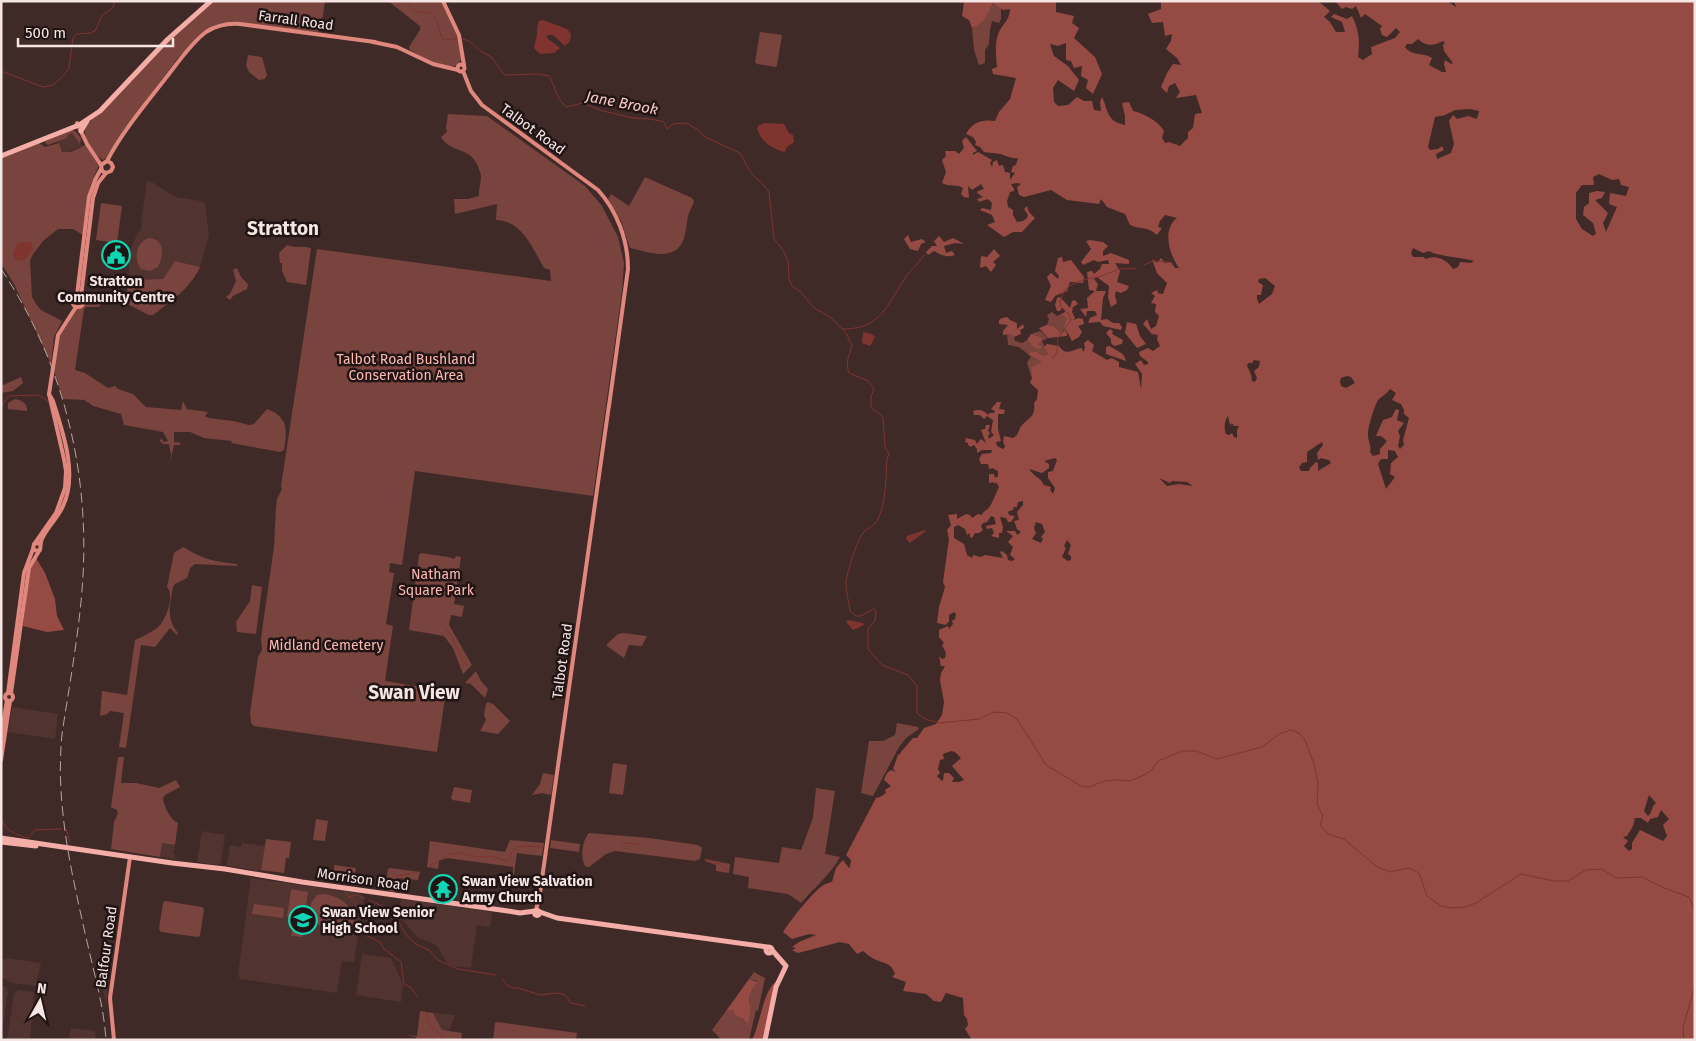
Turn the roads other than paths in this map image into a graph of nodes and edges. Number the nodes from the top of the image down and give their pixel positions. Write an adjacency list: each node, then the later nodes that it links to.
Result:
1 (211, 1): 4 (main road)
2 (444, 1): 3 (main road, Talbot Road)
3 (460, 68): 7 (main road, Farrall Road); 25 (main road, Talbot Road)
4 (109, 101): 5 (main road); 5 (main road)
5 (78, 128): 6 (main road); 7 (main road)
6 (1, 154)
7 (105, 164): 8 (main road); 8 (main road, Farrall Road); 9 (main road, Farrall Road)
8 (106, 173): 9 (main road, Farrall Road)
9 (79, 296): 10 (main road); 10 (main road)
10 (75, 306): 11 (main road)
11 (50, 394): 12 (main road); 13 (main road)
12 (60, 426): 13 (main road); 15 (main road)
13 (60, 442): 14 (main road)
14 (35, 543): 15 (main road); 16 (main road)
15 (40, 544): 17 (main road)
16 (33, 549): 17 (main road); 18 (main road)
17 (39, 551): 18 (main road)
18 (9, 693): 19 (main road)
19 (7, 707): 20 (main road); 21 (main road)
20 (1, 737)
21 (2, 753): 22 (main road)
22 (1, 760)
23 (1, 840): 24 (main road, Morrison Road)
24 (130, 857): 25 (main road, Morrison Road); 26 (main road, Balfour Road)
25 (539, 912): 27 (main road, Morrison Road)
26 (114, 1040)
27 (765, 1040)

